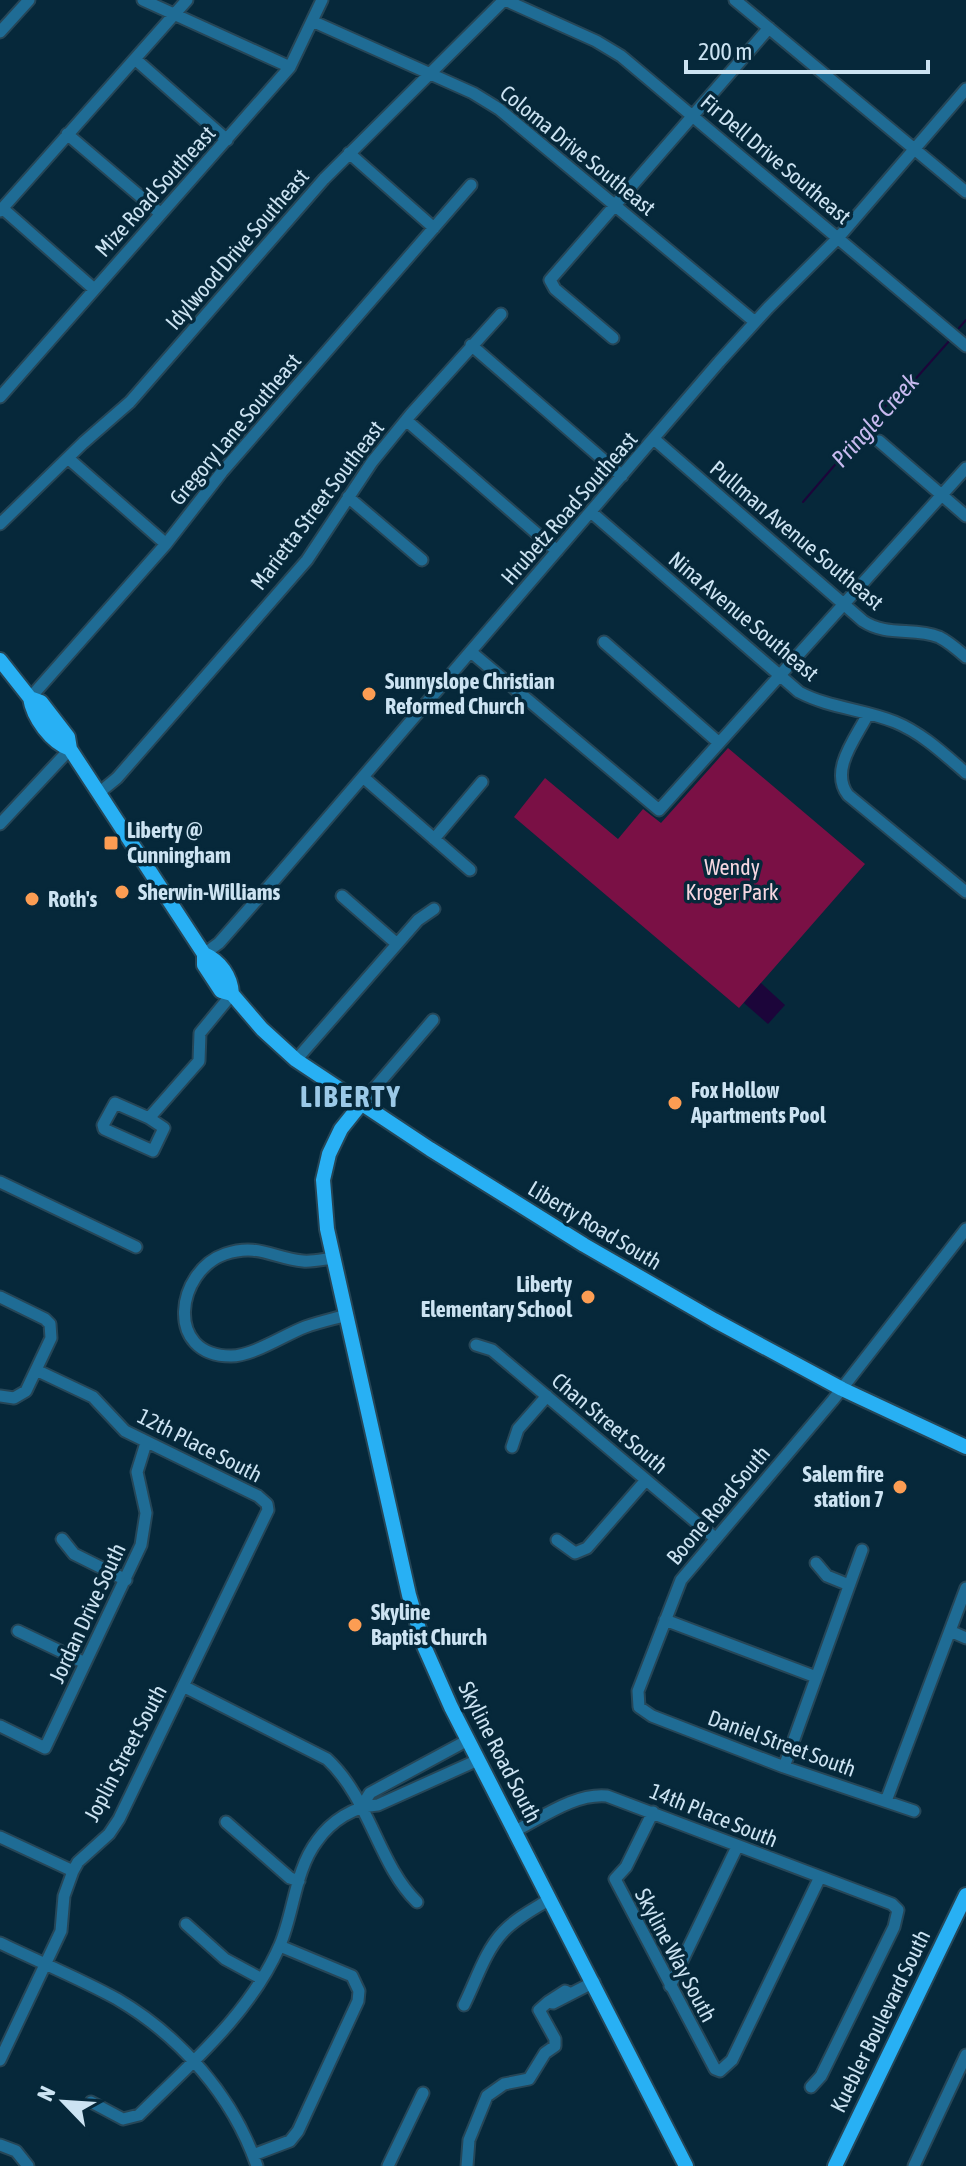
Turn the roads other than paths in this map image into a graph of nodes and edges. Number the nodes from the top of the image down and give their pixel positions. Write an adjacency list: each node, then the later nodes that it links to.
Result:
1 (29, 0): 10 (street)
2 (143, 0): 7 (street)
3 (187, 0): 7 (street)
4 (322, 0): 8 (street, Mize Road Southeast)
5 (504, 0): 13 (street, Idylwood Drive Southeast); 15 (street, Fir Dell Drive Southeast)
6 (735, 0): 9 (street)
7 (176, 14): 11 (street); 12 (street)
8 (312, 21): 12 (street, Mize Road Southeast); 13 (street, Coloma Drive Southeast)
9 (769, 28): 15 (street); 18 (street)
10 (0, 32)
11 (135, 59): 16 (street); 17 (street)
12 (290, 67): 17 (street, Mize Road Southeast)
13 (429, 72): 19 (street, Idylwood Drive Southeast); 22 (street, Coloma Drive Southeast)
14 (966, 89): 18 (street, Hrubetz Road Southeast)
15 (692, 115): 22 (street); 26 (street, Fir Dell Drive Southeast)
16 (67, 134): 23 (street); 24 (street)
17 (227, 140): 24 (street, Mize Road Southeast)
18 (915, 149): 21 (street); 26 (street, Hrubetz Road Southeast)
19 (349, 153): 25 (street); 37 (street, Idylwood Drive Southeast)
20 (471, 185): 25 (street, Gregory Lane Southeast)
21 (966, 192)
22 (616, 205): 29 (street, Coloma Drive Southeast); 30 (street)
23 (1, 210): 27 (street)
24 (161, 214): 27 (street, Mize Road Southeast)
25 (434, 228): 45 (street, Gregory Lane Southeast)
26 (838, 238): 29 (street, Hrubetz Road Southeast); 32 (street, Fir Dell Drive Southeast)
27 (94, 289): 33 (street, Mize Road Southeast)
28 (501, 314): 31 (street, Marietta Street Southeast)
29 (755, 322): 35 (street, Hrubetz Road Southeast)
30 (613, 338)
31 (471, 345): 34 (street, Marietta Street Southeast); 39 (street)
32 (966, 346)
33 (0, 397)
34 (406, 420): 41 (street, Marietta Street Southeast); 46 (street)
35 (654, 439): 39 (street, Hrubetz Road Southeast); 48 (street, Pullman Avenue Southeast)
36 (879, 441): 40 (street)
37 (69, 459): 44 (street, Idylwood Drive Southeast); 45 (street)
38 (966, 468): 40 (street)
39 (622, 476): 42 (street, Hrubetz Road Southeast)
40 (942, 496): 43 (street); 48 (street)
41 (348, 497): 47 (street); 61 (street, Marietta Street Southeast)
42 (591, 512): 46 (street, Hrubetz Road Southeast); 53 (street, Nina Avenue Southeast)
43 (966, 516)
44 (0, 524)
45 (166, 544): 54 (street, Gregory Lane Southeast)
46 (557, 551): 50 (street, Hrubetz Road Southeast)
47 (422, 560)
48 (843, 605): 51 (street, Pullman Avenue Southeast); 53 (street)
49 (604, 642): 56 (street)
50 (471, 652): 56 (street); 59 (street, Hrubetz Road Southeast)
51 (966, 657)
52 (0, 660): 54 (main road, Liberty Road South)
53 (780, 675): 55 (street, Nina Avenue Southeast); 56 (street)
54 (30, 698): 57 (main road, Liberty Road South)
55 (868, 714): 58 (street, Nina Avenue Southeast); 66 (street)
56 (718, 742)
57 (70, 749): 61 (main road, Liberty Road South); 62 (street)
58 (966, 773)
59 (363, 777): 64 (street); 70 (street, Hrubetz Road Southeast)
60 (482, 782): 64 (street)
61 (100, 792): 70 (main road, Liberty Road South)
62 (4, 812): 63 (street)
63 (0, 824)
64 (434, 839): 65 (street)
65 (470, 870)
66 (966, 892)
67 (342, 896): 69 (street)
68 (434, 909): 69 (street)
69 (397, 944): 73 (street)
70 (204, 954): 71 (main road, Liberty Road South)
71 (232, 994): 73 (main road, Liberty Road South); 75 (street)
72 (433, 1020): 74 (street)
73 (296, 1060): 74 (main road, Liberty Road South)
74 (361, 1104): 79 (main road, Skyline Road South); 84 (main road, Liberty Road South)
75 (149, 1118): 75 (street)
76 (0, 1182): 78 (street)
77 (964, 1236): 84 (street, Boone Road South)
78 (136, 1247)
79 (334, 1258): 81 (main road, Skyline Road South); 81 (street)
80 (0, 1297): 83 (street)
81 (347, 1315): 109 (main road, Skyline Road South)
82 (476, 1345): 86 (street, Chan Street South)
83 (36, 1370): 85 (street); 87 (street, 12th Place South)
84 (842, 1389): 89 (main road, Liberty Road South); 92 (street, Boone Road South)
85 (0, 1396)
86 (547, 1396): 88 (street); 90 (street, Chan Street South)
87 (146, 1443): 91 (street, 12th Place South); 97 (street, Jordan Drive South)
88 (512, 1447)
89 (966, 1447)
90 (646, 1480): 92 (street, Chan Street South); 94 (street)
91 (267, 1504): 106 (street, Joplin Street South)
92 (715, 1538): 100 (street, Boone Road South)
93 (62, 1539): 97 (street)
94 (557, 1540)
95 (862, 1550): 98 (street)
96 (816, 1563): 98 (street)
97 (126, 1580): 104 (street, Jordan Drive South)
98 (849, 1585): 105 (street)
99 (966, 1588): 102 (street)
100 (665, 1620): 105 (street); 107 (street, Boone Road South)
101 (18, 1631): 104 (street)
102 (950, 1631): 103 (street); 112 (street)
103 (966, 1638)
104 (85, 1663): 108 (street, Jordan Drive South)
105 (816, 1677): 111 (street)
106 (183, 1686): 113 (street); 120 (street, Joplin Street South)
107 (639, 1707): 111 (street, Daniel Street South)
108 (0, 1726)
109 (468, 1740): 110 (main road, Skyline Road South); 113 (street)
110 (478, 1760): 113 (street); 117 (main road, Skyline Road South)
111 (784, 1767): 112 (street, Daniel Street South)
112 (886, 1801): 114 (street, Daniel Street South)
113 (362, 1806): 122 (street); 125 (street)
114 (914, 1811)
115 (653, 1812): 117 (street, 14th Place South); 119 (street, 14th Place South); 132 (street, Skyline Way South)
116 (226, 1822): 122 (street)
117 (515, 1831): 124 (main road, Skyline Road South)
118 (0, 1837): 120 (street)
119 (737, 1847): 121 (street, 14th Place South); 132 (street)
120 (73, 1871): 129 (street, Joplin Street South)
121 (820, 1877): 132 (street, Skyline Way South); 137 (street, 14th Place South)
122 (299, 1881): 128 (street)
123 (966, 1895): 146 (main road, Kuebler Boulevard South)
124 (550, 1899): 131 (main road, Skyline Road South); 133 (street)
125 (417, 1902)
126 (186, 1924): 130 (street)
127 (0, 1943): 129 (street)
128 (280, 1946): 130 (street); 141 (street)
129 (46, 1964): 134 (street, Joplin Street South); 136 (street)
130 (262, 1979): 136 (street)
131 (594, 1982): 144 (street); 145 (main road, Skyline Road South)
132 (670, 1986)
133 (464, 2005)
134 (2, 2052)
135 (966, 2055): 147 (street)
136 (195, 2060): 139 (street); 141 (street)
137 (811, 2087)
138 (423, 2093): 143 (street)
139 (91, 2102)
140 (0, 2145): 142 (street)
141 (255, 2160)
142 (28, 2166)
143 (388, 2166)
144 (467, 2166)
145 (686, 2166)
146 (835, 2166)
147 (914, 2166)

